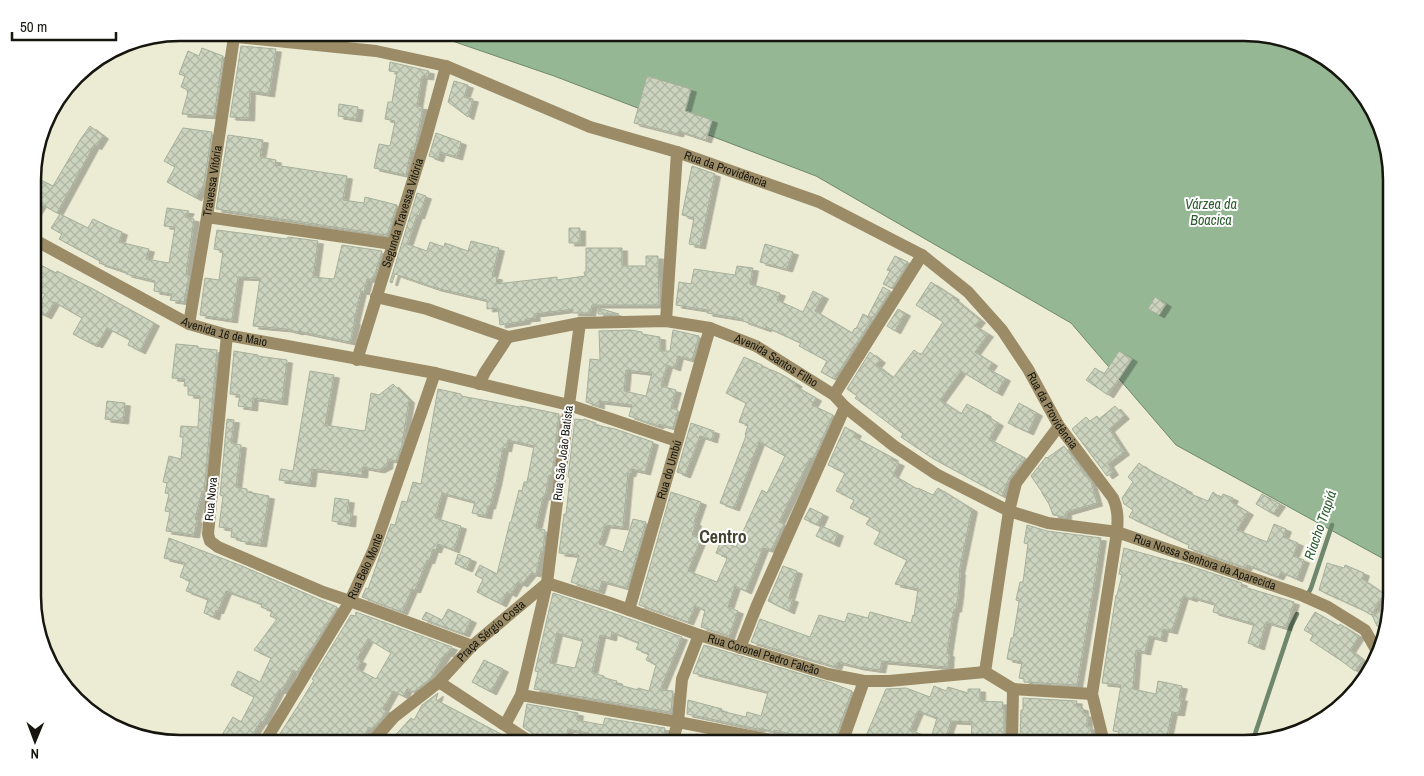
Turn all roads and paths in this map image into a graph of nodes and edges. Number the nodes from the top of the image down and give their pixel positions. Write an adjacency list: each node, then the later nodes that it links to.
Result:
1 (233, 42): 5 (street, Travessa Vitória)
2 (284, 42): 3 (street, Rua da Providência)
3 (446, 66): 4 (street, Rua da Providência); 7 (street, Segunda Travessa Vitória)
4 (677, 152): 8 (street, Rua da Providência); 10 (street)
5 (207, 217): 7 (street); 12 (street, Travessa Vitória)
6 (42, 244): 12 (street, Avenida 16 de Maio)
7 (392, 244): 9 (street, Segunda Travessa Vitória)
8 (922, 255): 19 (street); 22 (street, Rua da Providência)
9 (376, 297): 15 (street); 16 (street, Segunda Travessa Vitória)
10 (666, 321): 11 (street, Avenida Santos Filho); 13 (street, Avenida Santos Filho)
11 (580, 323): 15 (street, Avenida Santos Filho); 20 (street, Rua São João Batista)
12 (189, 324): 14 (street, Avenida 16 de Maio)
13 (710, 328): 19 (street, Avenida Santos Filho); 23 (street, Rua do Umbú)
14 (226, 335): 16 (street, Avenida 16 de Maio); 27 (street, Rua Nova)
15 (508, 337): 18 (street)
16 (357, 360): 17 (street, Avenida 16 de Maio)
17 (435, 374): 18 (street, Avenida 16 de Maio); 27 (street, Rua Belo Monte)
18 (479, 384): 20 (street, Avenida 16 de Maio)
19 (834, 395): 21 (street, Avenida Santos Filho)
20 (569, 405): 23 (street, Avenida 16 de Maio); 26 (street, Rua São João Batista)
21 (845, 407): 24 (street, Avenida Santos Filho); 32 (street)
22 (1059, 426): 24 (street); 25 (street, Rua da Providência)
23 (677, 441): 28 (street, Rua do Umbú)
24 (1009, 511): 25 (street, Rua Nossa Senhora da Aparecida); 33 (street)
25 (1117, 532): 30 (street, Rua Nossa Senhora da Aparecida); 37 (street, Rua da Providência)
26 (547, 583): 28 (street, Rua Coronel Pedro Falcão); 31 (street, Praça Sérgio Costa); 38 (street, Rua São João Batista)
27 (350, 601): 31 (street); 45 (street, Rua Belo Monte)
28 (629, 610): 29 (street, Rua Coronel Pedro Falcão)
29 (699, 635): 32 (street, Rua Coronel Pedro Falcão); 39 (street)
30 (1373, 645)
31 (472, 646): 35 (street, Praça Sérgio Costa)
32 (740, 648): 34 (street, Rua Coronel Pedro Falcão)
33 (985, 672): 34 (street, Rua Coronel Pedro Falcão); 36 (street)
34 (864, 681): 42 (street)
35 (439, 682): 40 (street); 46 (street, Praça Sérgio Costa)
36 (1013, 689): 37 (street); 43 (street)
37 (1092, 694): 44 (street)
38 (521, 695): 39 (street); 40 (street, Rua São João Batista)
39 (678, 722): 41 (street); 48 (street)
40 (504, 724): 47 (street)
41 (743, 734)
42 (845, 734)
43 (1012, 734)
44 (1102, 734)
45 (269, 735)
46 (379, 735)
47 (520, 735)
48 (674, 735)

